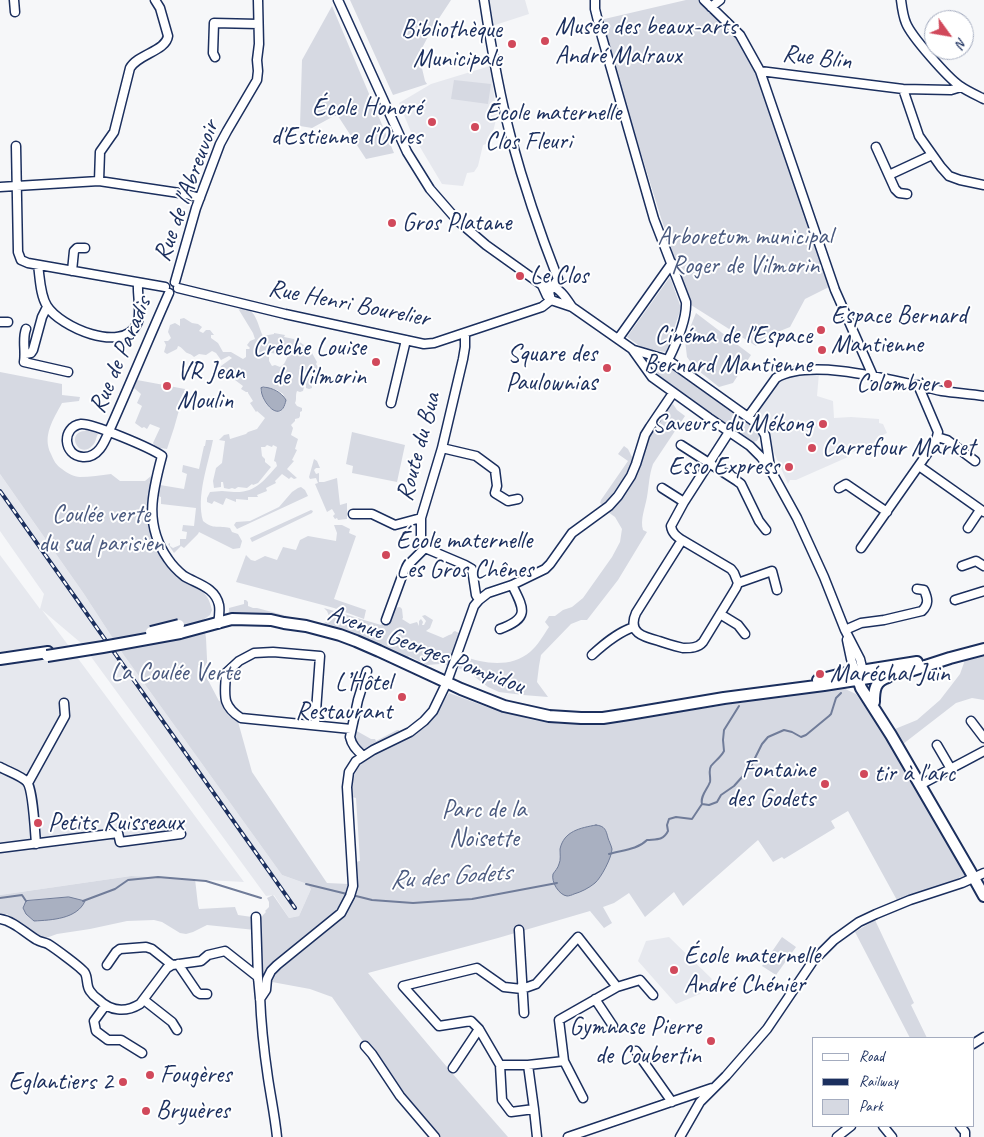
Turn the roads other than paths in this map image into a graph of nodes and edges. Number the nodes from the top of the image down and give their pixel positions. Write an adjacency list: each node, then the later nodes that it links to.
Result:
1 (14, 0): 11 (street)
2 (155, 0): 22 (street)
3 (258, 0): 12 (street, Rue de l'Abreuvoir)
4 (338, 0): 34 (street)
5 (484, 0): 35 (street)
6 (595, 0): 29 (street)
7 (704, 0): 10 (street, Rue Blin)
8 (720, 0): 10 (street)
9 (901, 0): 15 (street)
10 (711, 7): 14 (street, Rue Blin)
11 (15, 12)
12 (258, 24): 13 (street); 27 (street, Rue de l'Abreuvoir)
13 (215, 57)
14 (760, 71): 16 (street, Rue Blin); 50 (street)
15 (961, 87): 16 (street, Rue Blin); 17 (street)
16 (903, 89): 20 (street)
17 (984, 99)
18 (16, 146): 24 (street)
19 (876, 147): 21 (street)
20 (932, 155): 21 (street); 23 (street)
21 (888, 175): 26 (street)
22 (98, 181): 24 (street); 27 (street)
23 (984, 185)
24 (16, 186): 25 (street); 30 (street)
25 (0, 187)
26 (907, 194)
27 (200, 198): 33 (street, Rue de l'Abreuvoir)
28 (85, 248): 31 (street)
29 (672, 263): 42 (street); 47 (street)
30 (38, 265): 31 (street); 38 (street)
31 (72, 271): 32 (street)
32 (138, 283): 36 (street); 38 (street)
33 (176, 285): 36 (street); 43 (street, Rue Henri Bourelier)
34 (542, 285): 35 (street); 37 (street)
35 (554, 286): 37 (street); 39 (street)
36 (167, 290): 56 (street, Rue de Paradis)
37 (551, 300): 39 (street); 41 (street, Rue Henri Bourelier)
38 (48, 307): 45 (street)
39 (572, 307): 42 (street)
40 (26, 329): 45 (street)
41 (465, 333): 43 (street, Rue Henri Bourelier); 62 (street, Route du Bua)
42 (618, 339): 44 (street)
43 (406, 340): 54 (street)
44 (632, 349): 46 (street); 49 (street)
45 (25, 354): 48 (street)
46 (658, 357): 47 (street); 49 (street)
47 (668, 360): 55 (street)
48 (68, 372)
49 (648, 372): 52 (street)
50 (873, 376): 51 (street); 55 (street)
51 (918, 386): 53 (street); 59 (street)
52 (674, 393): 57 (street); 85 (street)
53 (984, 396)
54 (391, 404)
55 (748, 417): 58 (street)
56 (109, 432): 56 (street, Rue de Paradis); 93 (street, Rue de Paradis)
57 (729, 432): 61 (street); 64 (street)
58 (764, 435): 61 (street); 66 (street)
59 (937, 437): 63 (street); 65 (street)
60 (682, 445): 64 (street)
61 (750, 446): 66 (street)
62 (442, 448): 70 (street); 76 (street, Route du Bua)
63 (975, 461)
64 (709, 462): 71 (street); 78 (street)
65 (919, 466): 73 (street); 74 (street)
66 (770, 469): 96 (street)
67 (662, 488): 71 (street)
68 (839, 488): 74 (street)
69 (518, 499): 70 (street)
70 (508, 501): 72 (street)
71 (684, 502): 79 (street)
72 (506, 510)
73 (982, 511): 77 (street)
74 (887, 512): 81 (street)
75 (353, 514): 76 (street)
76 (420, 518): 80 (street, Route du Bua)
77 (968, 528)
78 (766, 530)
79 (682, 540): 84 (street); 94 (street)
80 (425, 548): 89 (street); 92 (street)
81 (861, 548)
82 (962, 566): 83 (street)
83 (984, 566)
84 (738, 583): 87 (street); 91 (street)
85 (512, 585): 89 (street); 95 (street)
86 (917, 589): 96 (street)
87 (777, 590)
88 (984, 591): 90 (street)
89 (479, 600): 107 (street)
90 (955, 600)
91 (720, 614): 94 (street); 97 (street)
92 (386, 620)
93 (218, 624): 99 (main road, Avenue Georges Pompidou, bridge); 107 (main road, Avenue Georges Pompidou)
94 (634, 626): 100 (street)
95 (500, 629)
96 (845, 630): 106 (street)
97 (745, 634)
98 (984, 649): 101 (main road, Avenue Georges Pompidou)
99 (48, 654): 102 (main road, Avenue Georges Pompidou); 103 (main road, Avenue Georges Pompidou)
100 (592, 655)
101 (950, 658): 104 (main road, Avenue Georges Pompidou); 106 (main road, Avenue Georges Pompidou)
102 (0, 659)
103 (0, 664)
104 (913, 670): 106 (main road, Avenue Georges Pompidou); 111 (main road)
105 (367, 671): 114 (street)
106 (860, 675): 108 (main road, Avenue Georges Pompidou); 109 (main road, Avenue Georges Pompidou); 111 (main road)
107 (447, 682): 109 (main road, Avenue Georges Pompidou); 118 (street)
108 (824, 685): 109 (main road, Avenue Georges Pompidou); 111 (main road)
109 (761, 693)
110 (64, 704): 121 (street)
111 (873, 704): 122 (main road)
112 (971, 721): 115 (street)
113 (314, 725): 113 (street); 114 (street)
114 (351, 729): 118 (street)
115 (984, 738)
116 (936, 745): 120 (street)
117 (984, 751): 120 (street)
118 (363, 756): 138 (street)
119 (0, 767): 121 (street)
120 (951, 769): 122 (street)
121 (28, 783): 124 (street)
122 (920, 785): 127 (main road)
123 (181, 834): 124 (street)
124 (36, 844): 125 (street)
125 (0, 848)
126 (984, 873): 127 (street)
127 (974, 878): 128 (main road); 153 (street)
128 (984, 896)
129 (256, 917): 138 (street)
130 (0, 919): 141 (street)
131 (519, 930): 135 (street)
132 (175, 964): 133 (street); 136 (street); 138 (street); 140 (street)
133 (107, 965)
134 (617, 987): 135 (street); 137 (street); 139 (street)
135 (522, 989): 142 (street); 144 (street)
136 (207, 994)
137 (653, 995)
138 (260, 999): 159 (street)
139 (594, 999): 143 (street); 149 (street)
140 (144, 1000): 141 (street); 145 (street)
141 (105, 1006): 148 (street)
142 (524, 1013)
143 (613, 1026)
144 (480, 1029): 150 (street); 152 (street)
145 (178, 1030)
146 (365, 1046): 160 (street)
147 (636, 1051): 155 (street)
148 (142, 1053)
149 (564, 1061): 151 (street); 154 (street)
150 (500, 1065): 151 (street); 156 (street)
151 (528, 1065): 156 (street)
152 (453, 1068)
153 (714, 1087): 155 (street); 163 (street)
154 (584, 1098)
155 (672, 1102): 162 (street)
156 (534, 1109): 161 (street)
157 (850, 1127): 164 (street)
158 (884, 1127): 165 (street)
159 (276, 1137)
160 (435, 1137)
161 (536, 1137)
162 (568, 1137)
163 (680, 1137)
164 (837, 1137)
165 (892, 1137)

